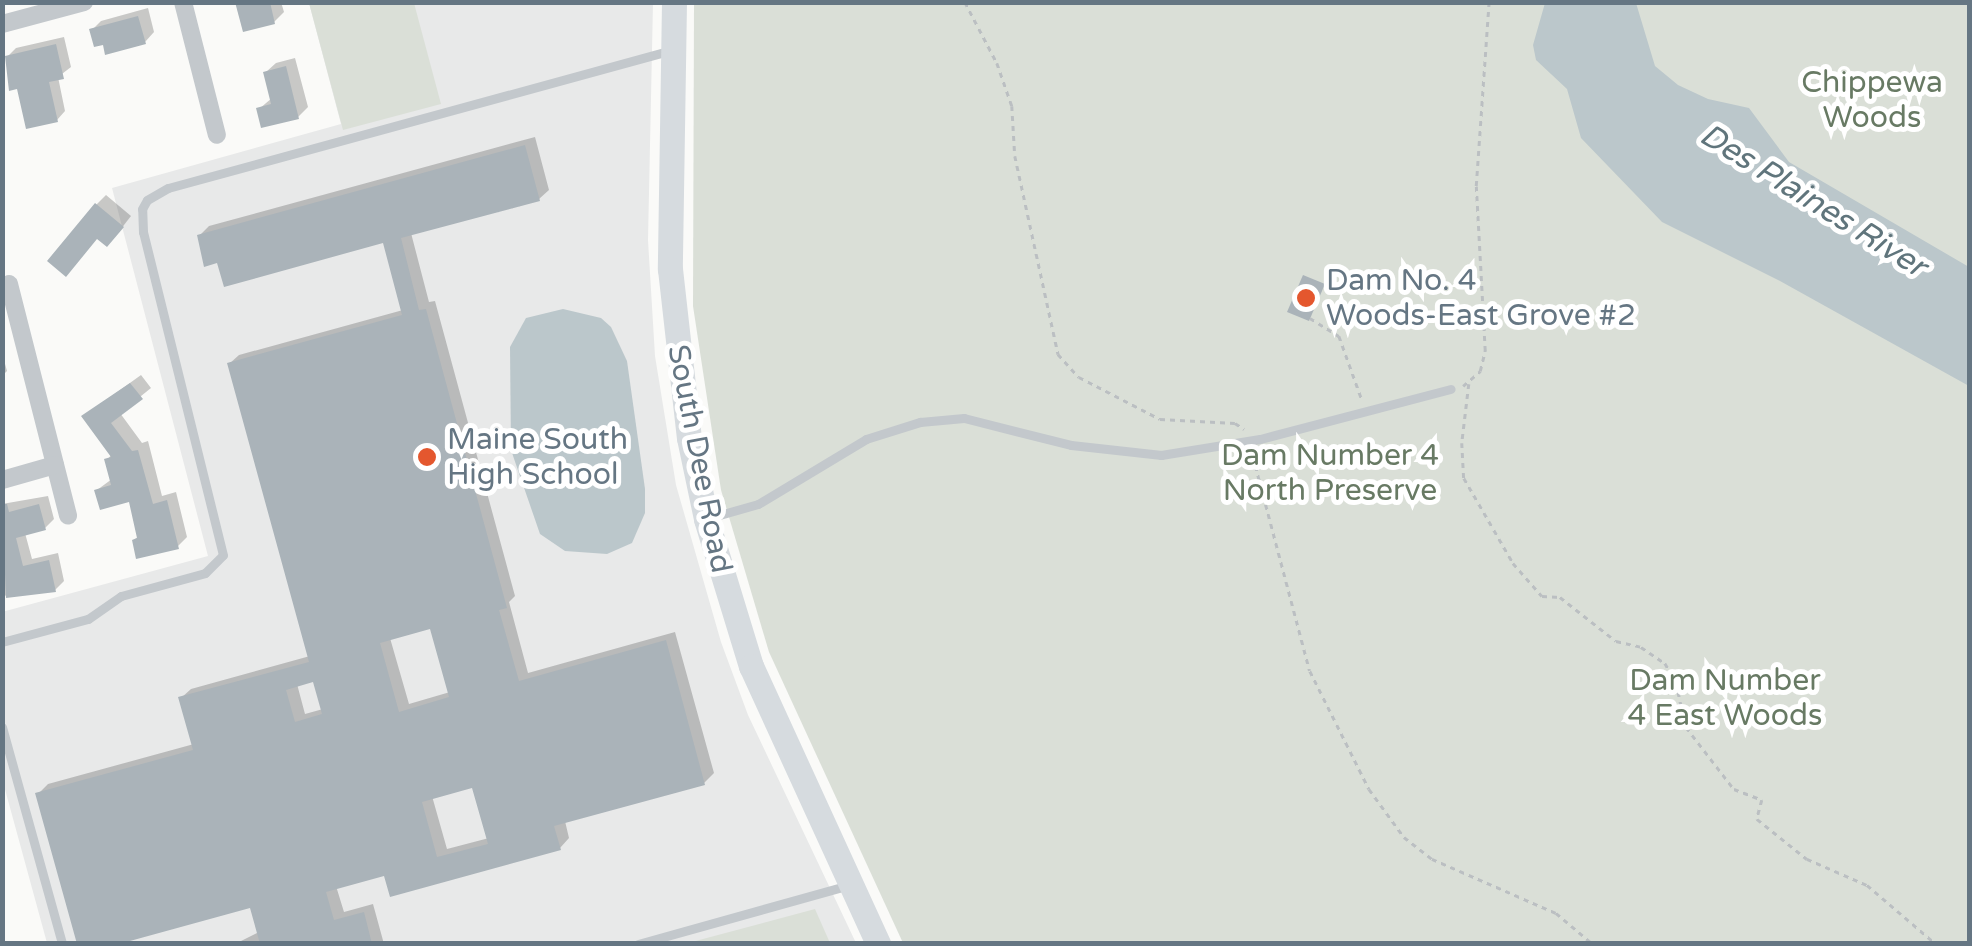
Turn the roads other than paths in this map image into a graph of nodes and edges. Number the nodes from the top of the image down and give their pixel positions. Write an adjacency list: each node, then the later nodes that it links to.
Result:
1 (84, 2): 4 (street)
2 (182, 2): 6 (street)
3 (674, 2): 5 (main road, South Dee Road)
4 (2, 24)
5 (672, 50): 12 (main road, South Dee Road); 13 (lane)
6 (217, 135)
7 (9, 284): 9 (street)
8 (1451, 389): 12 (lane)
9 (55, 465): 10 (street); 11 (street)
10 (2, 480)
11 (68, 516)
12 (706, 519): 15 (main road, South Dee Road)
13 (2, 642)
14 (2, 727): 16 (lane)
15 (852, 884): 17 (lane); 18 (main road, South Dee Road)
16 (62, 944)
17 (638, 944)
18 (878, 944)

